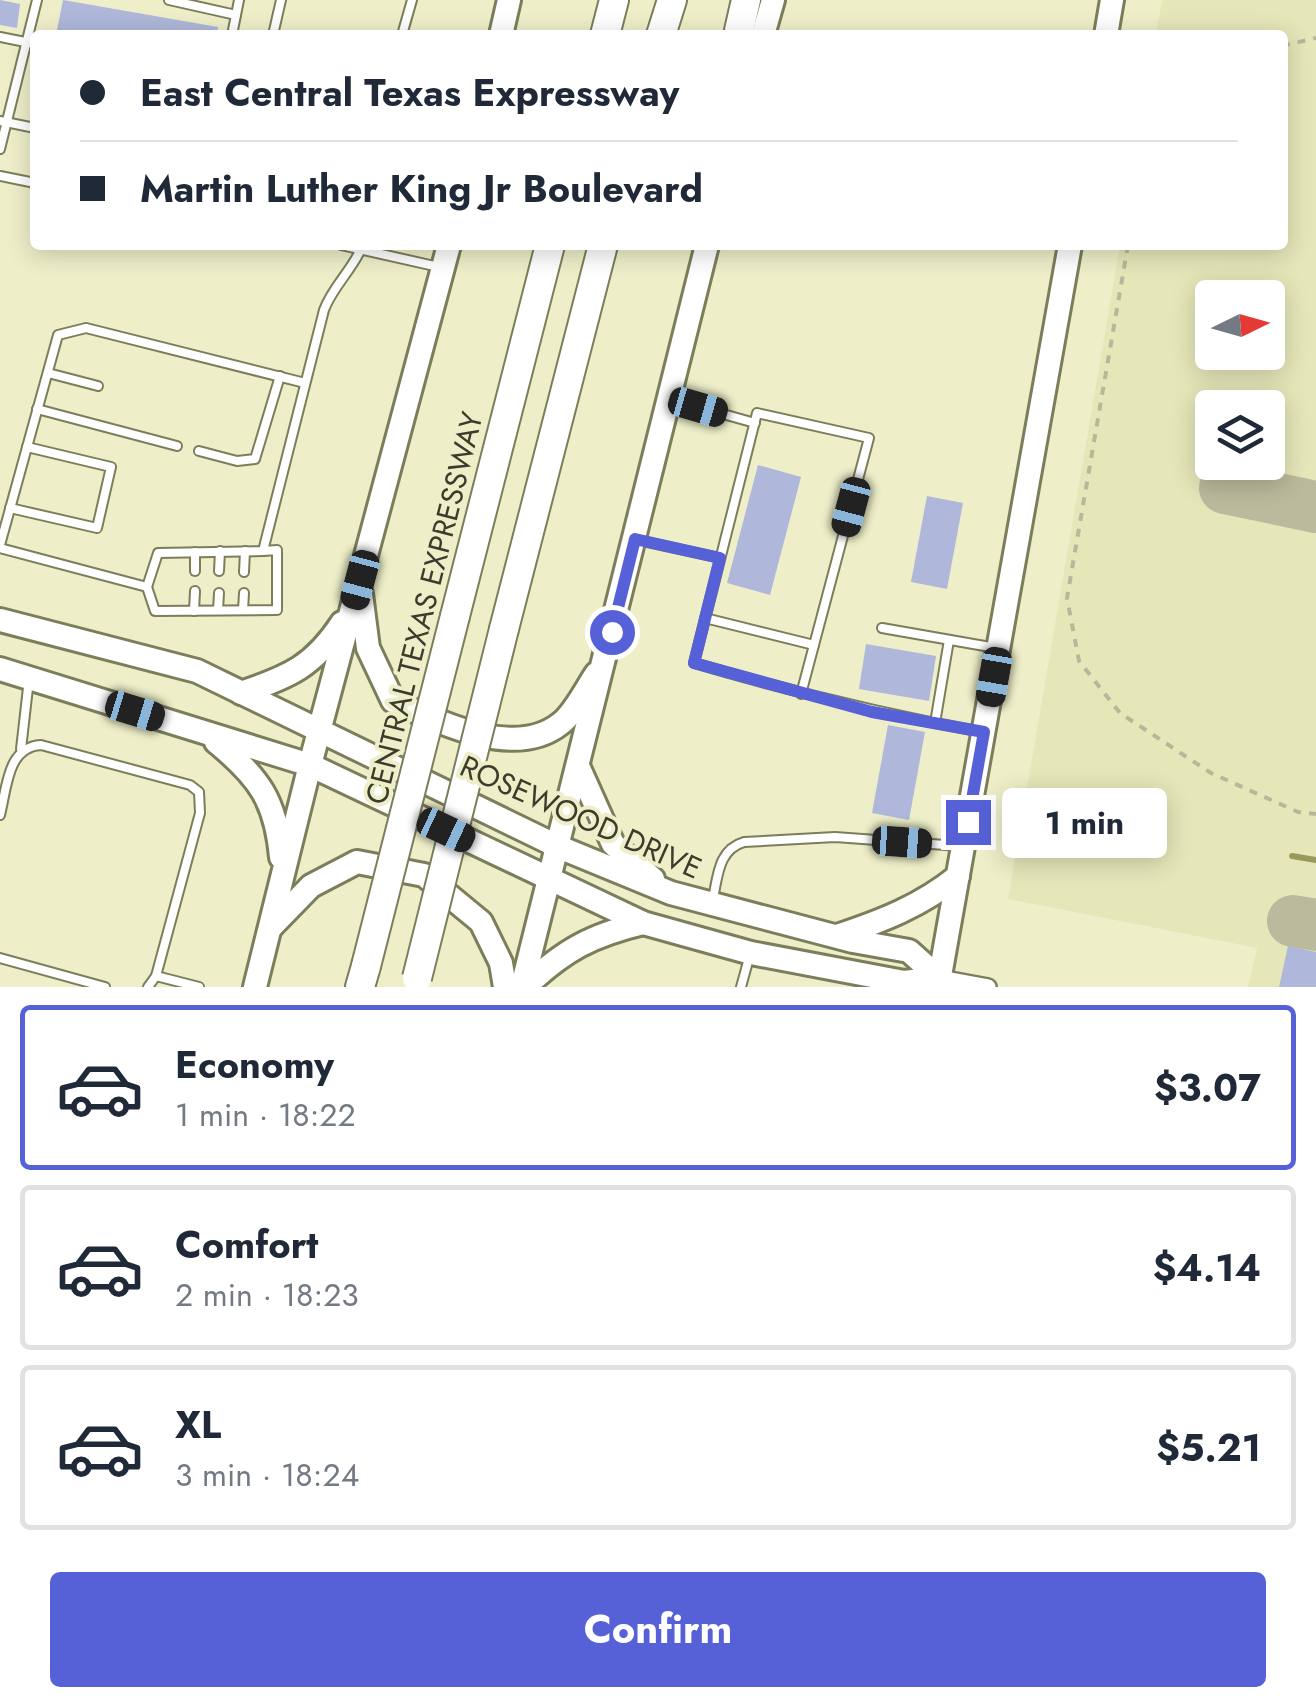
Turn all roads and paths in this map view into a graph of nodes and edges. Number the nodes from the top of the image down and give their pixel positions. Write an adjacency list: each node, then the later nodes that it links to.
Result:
1 (37, 0): 13 (lane)
2 (169, 0): 12 (lane)
3 (238, 0): 12 (lane)
4 (281, 0): 15 (lane)
5 (412, 0): 16 (lane)
6 (509, 0): 17 (main road)
7 (614, 0): 18 (highway)
8 (672, 0): 19 (highway)
9 (746, 0): 20 (highway)
10 (773, 0): 21 (main road)
11 (1112, 0): 22 (main road)
12 (236, 15): 14 (lane)
13 (33, 30)
14 (233, 30)
15 (274, 30)
16 (403, 30)
17 (501, 30)
18 (606, 30)
19 (663, 30)
20 (739, 30)
21 (764, 30)
22 (1107, 30)
23 (0, 37): 25 (lane)
24 (1316, 38): 26 (path)
25 (30, 43)
26 (1288, 45)
27 (30, 46): 28 (lane)
28 (3, 121): 29 (lane); 30 (lane)
29 (30, 127)
30 (0, 149)
31 (0, 176): 32 (lane)
32 (30, 182)
33 (361, 250): 44 (lane)
34 (365, 250): 41 (lane)
35 (448, 250): 41 (main road)
36 (549, 250): 108 (highway, CENTRAL TEXAS EXPRESSWAY, bridge)
37 (602, 250): 109 (highway, bridge)
38 (706, 250): 46 (main road)
39 (1069, 250): 79 (main road)
40 (1127, 250): 92 (path)
41 (444, 268): 65 (main road)
42 (48, 373): 43 (lane); 45 (lane); 47 (lane)
43 (280, 376): 44 (lane); 50 (lane)
44 (305, 383): 58 (lane)
45 (98, 386)
46 (670, 400): 48 (lane); 55 (main road)
47 (38, 409): 51 (lane); 52 (lane)
48 (755, 423): 61 (lane); 78 (lane)
49 (250, 427): 50 (lane)
50 (264, 431): 53 (lane)
51 (177, 446)
52 (27, 447): 54 (lane); 54 (lane)
53 (199, 451)
54 (10, 508): 56 (lane)
55 (635, 539): 61 (lane); 80 (main road)
56 (0, 546): 66 (lane)
57 (245, 551): 58 (lane); 60 (lane); 64 (lane)
58 (263, 551): 73 (lane)
59 (196, 552): 60 (lane); 62 (lane); 66 (lane)
60 (220, 552): 63 (lane)
61 (720, 558): 74 (lane)
62 (195, 571)
63 (220, 571)
64 (244, 572)
65 (360, 580): 70 (main road); 80 (main road)
66 (147, 587): 71 (lane)
67 (195, 591): 71 (lane)
68 (244, 593): 73 (lane)
69 (219, 594): 72 (lane)
70 (352, 608): 83 (main road); 86 (main road)
71 (194, 610): 72 (lane)
72 (218, 610): 73 (lane)
73 (244, 610)
74 (705, 618): 78 (lane); 84 (lane)
75 (0, 620): 83 (main road, ROSEWOOD DRIVE)
76 (882, 628): 77 (lane)
77 (949, 640): 79 (lane); 85 (lane)
78 (814, 645): 84 (lane)
79 (999, 649): 87 (main road)
80 (604, 662): 91 (main road)
81 (0, 669): 82 (main road)
82 (29, 678): 88 (main road); 89 (lane)
83 (241, 693): 86 (main road, ROSEWOOD DRIVE)
84 (801, 694): 85 (lane)
85 (934, 723): 87 (lane)
86 (320, 730): 90 (main road); 94 (main road, ROSEWOOD DRIVE)
87 (984, 732): 95 (main road)
88 (206, 733): 90 (main road); 96 (main road)
89 (21, 749): 93 (lane); 107 (lane)
90 (310, 766): 96 (main road); 98 (main road)
91 (578, 766): 94 (main road); 99 (main road)
92 (1316, 814)
93 (0, 815)
94 (559, 847): 98 (main road); 99 (main road, ROSEWOOD DRIVE)
95 (964, 847): 97 (main road); 100 (lane)
96 (282, 876): 102 (main road)
97 (958, 876): 103 (main road); 110 (main road)
98 (549, 879): 101 (main road); 116 (main road)
99 (672, 894): 100 (main road, ROSEWOOD DRIVE)
100 (712, 906): 103 (main road, ROSEWOOD DRIVE)
101 (644, 923): 104 (main road); 116 (main road)
102 (269, 929): 114 (main road); 115 (main road)
103 (836, 936): 110 (main road, ROSEWOOD DRIVE)
104 (750, 953): 106 (main road); 117 (lane)
105 (0, 958): 111 (lane)
106 (818, 966): 110 (main road); 118 (main road)
107 (156, 976): 112 (lane); 113 (lane)
108 (363, 976)
109 (416, 982)
110 (938, 982): 119 (street)
111 (104, 987)
112 (148, 987)
113 (200, 987)
114 (254, 987)
115 (505, 987)
116 (524, 987)
117 (742, 987)
118 (854, 987)
119 (988, 987)

